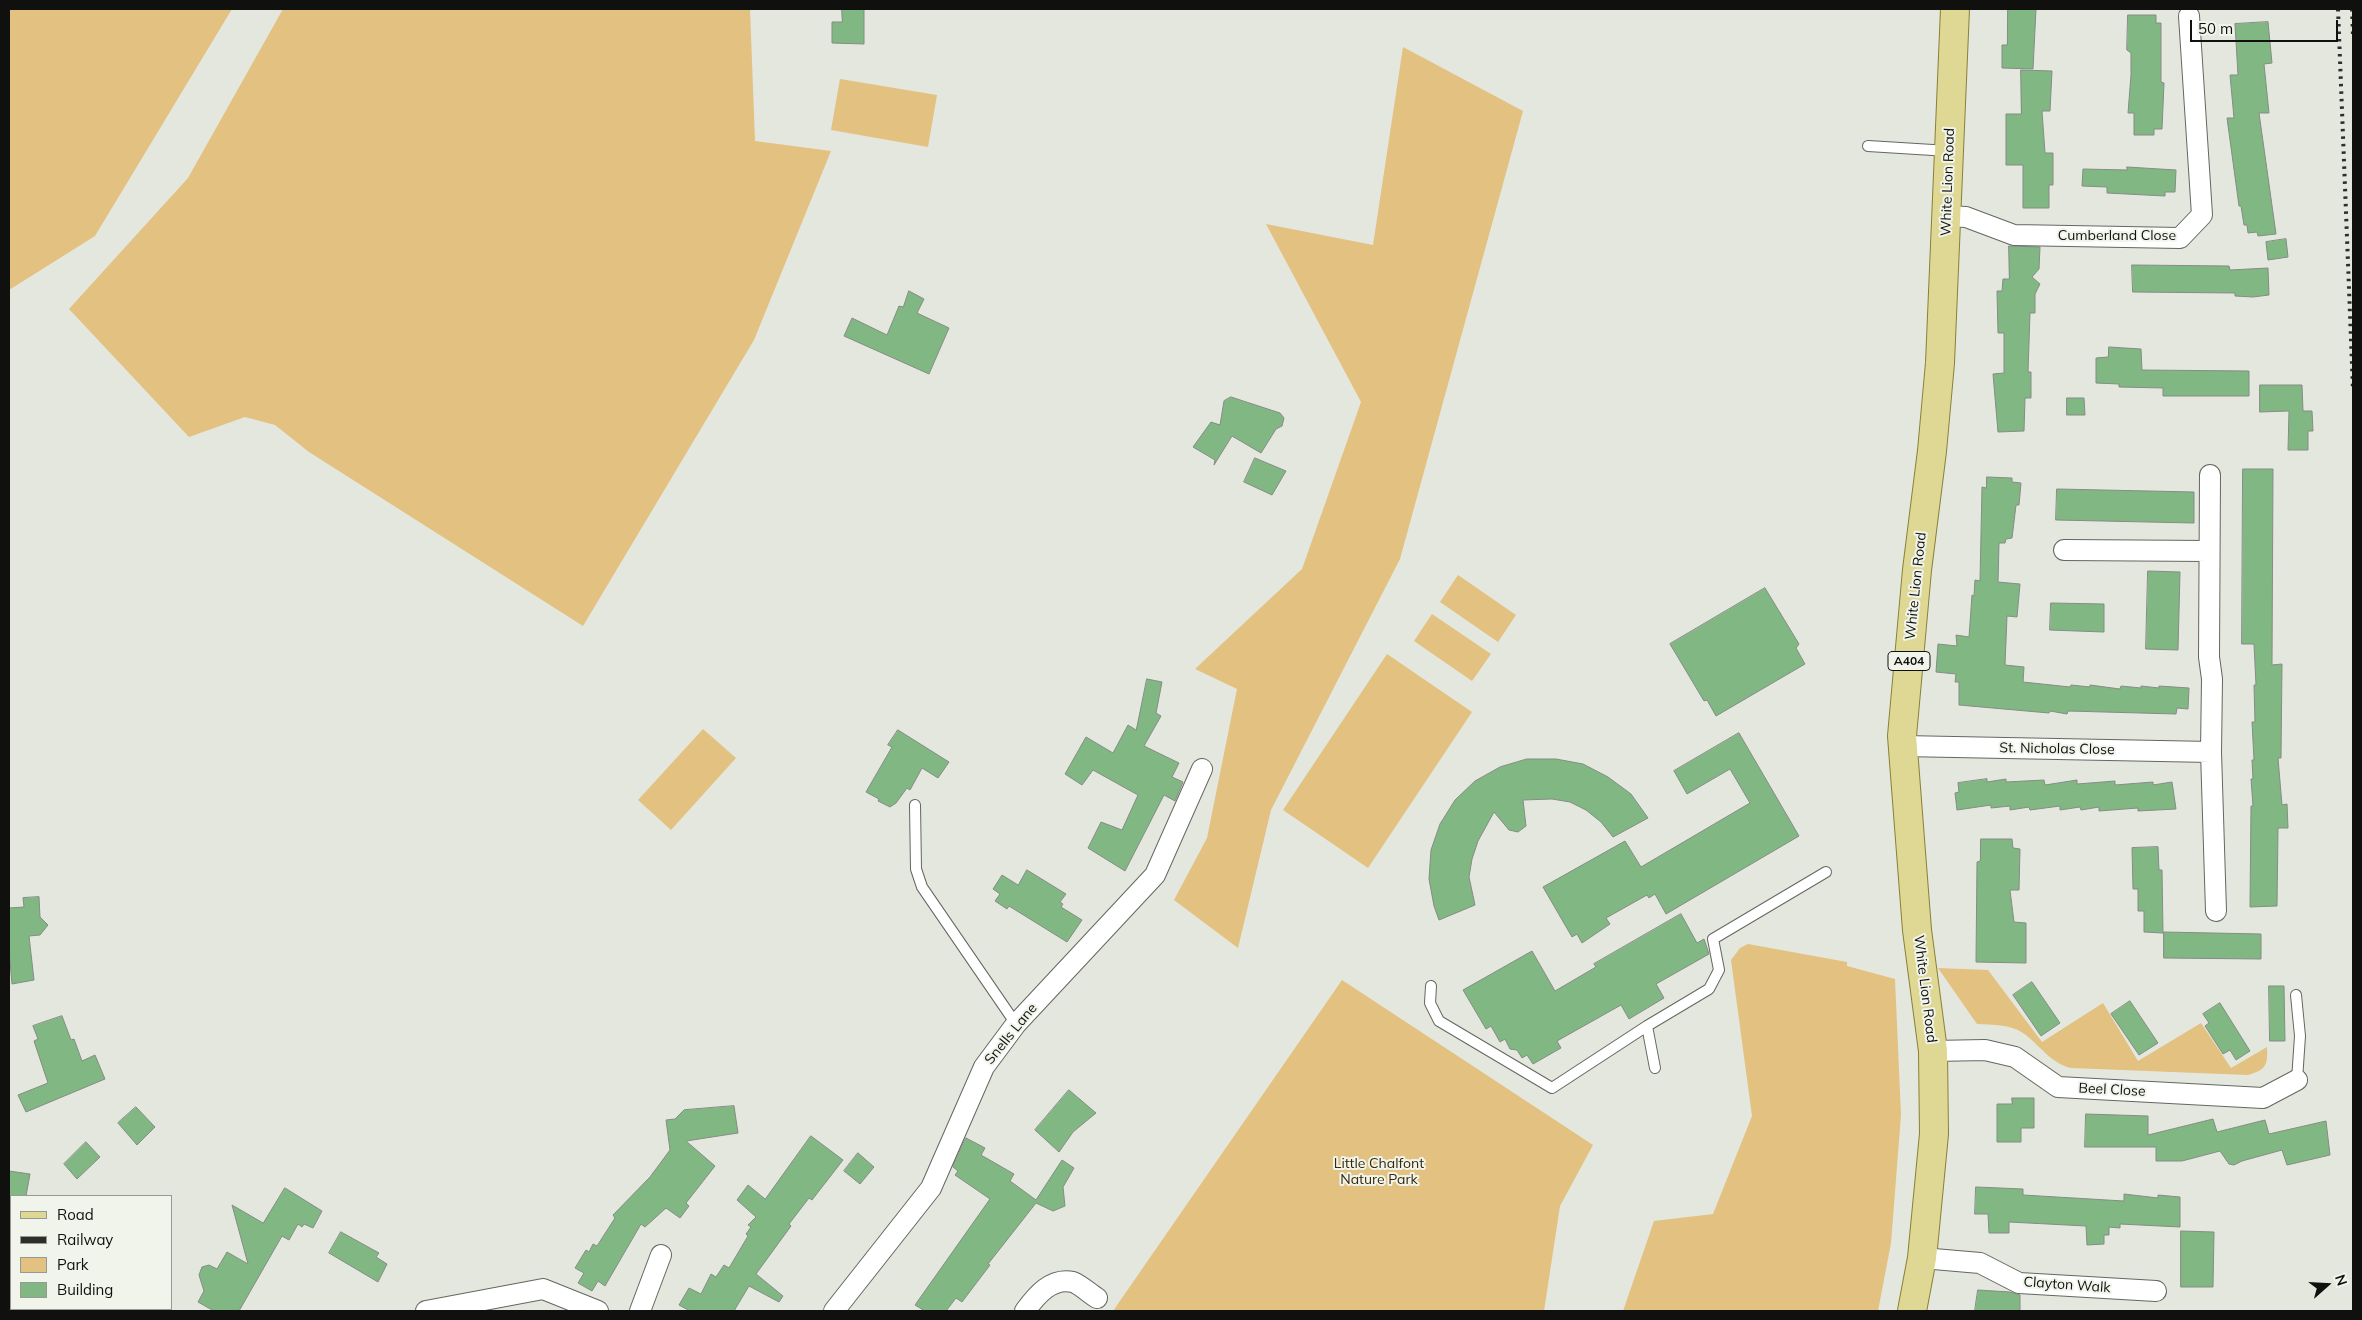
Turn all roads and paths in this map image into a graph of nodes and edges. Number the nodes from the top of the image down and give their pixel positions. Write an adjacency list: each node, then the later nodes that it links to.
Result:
1 (1955, 9): 4 (main road, White Lion Road / A404)
2 (2189, 16): 5 (street, Cumberland Close)
3 (1868, 146): 4 (lane)
4 (1950, 151): 5 (main road, White Lion Road / A404)
5 (1947, 216): 9 (main road, White Lion Road / A404)
6 (2210, 475): 8 (street)
7 (2064, 550): 8 (street)
8 (2209, 550): 10 (street)
9 (1903, 746): 10 (street, St. Nicholas Close); 19 (main road, White Lion Road / A404)
10 (2211, 752): 14 (street)
11 (1202, 769): 17 (street, Snells Lane)
12 (915, 805): 17 (lane)
13 (1826, 872): 18 (lane)
14 (2216, 911)
15 (1431, 986): 18 (lane)
16 (2296, 995): 21 (lane)
17 (1016, 1024): 29 (street, Snells Lane)
18 (1647, 1026): 20 (lane)
19 (1933, 1051): 21 (street, Beel Close); 23 (main road, White Lion Road / A404)
20 (1655, 1068)
21 (2297, 1080)
22 (661, 1254): 28 (street)
23 (1922, 1258): 24 (street, Clayton Walk); 31 (main road, White Lion Road / A404)
24 (2156, 1291)
25 (1097, 1298): 30 (street)
26 (426, 1311): 27 (street)
27 (598, 1311)
28 (640, 1311)
29 (834, 1311)
30 (1026, 1311)
31 (1912, 1311)

